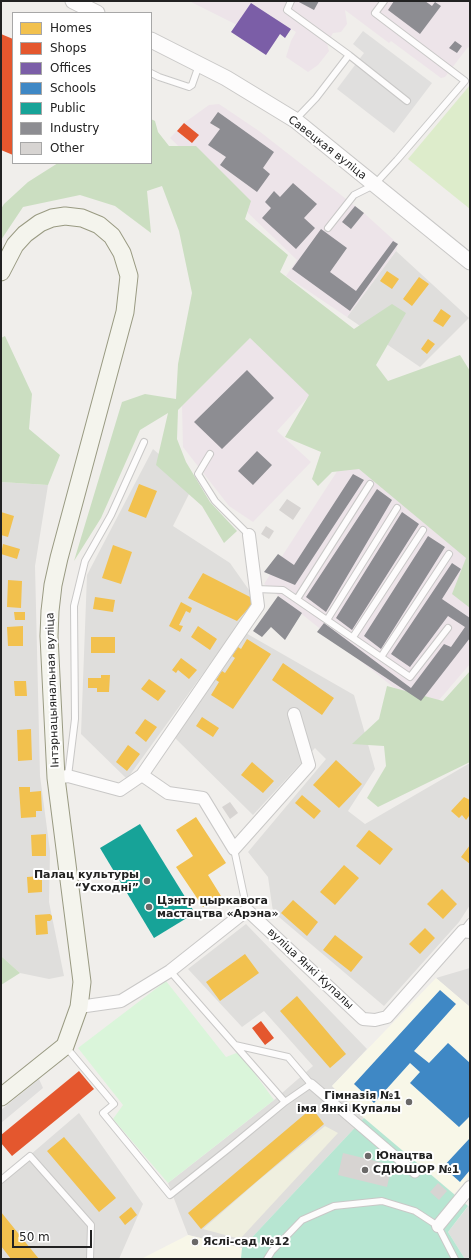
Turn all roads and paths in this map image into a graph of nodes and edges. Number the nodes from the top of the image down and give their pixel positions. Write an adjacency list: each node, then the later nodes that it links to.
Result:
1 (73, 1): 4 (street)
2 (291, 1): 6 (lane)
3 (384, 1): 11 (lane)
4 (95, 12)
5 (152, 41): 7 (street, Савецкая вуліца)
6 (349, 55): 9 (lane); 10 (lane)
7 (199, 65): 8 (lane); 10 (street, Савецкая вуліца)
8 (152, 74)
9 (407, 101)
10 (295, 120): 11 (street, Савецкая вуліца)
11 (374, 185): 12 (lane); 13 (street, Савецкая вуліца)
12 (328, 228)
13 (470, 262)
14 (1, 272): 30 (main road, Інтэрнацыянальная вуліца)
15 (144, 442): 30 (lane)
16 (210, 454): 20 (lane)
17 (370, 484): 23 (lane)
18 (397, 508): 24 (lane)
19 (423, 530): 26 (lane)
20 (249, 535): 22 (street)
21 (449, 554): 27 (lane)
22 (256, 589): 23 (lane); 29 (street)
23 (296, 599): 24 (lane)
24 (327, 620): 26 (lane)
25 (448, 628): 27 (lane)
26 (352, 637): 27 (lane)
27 (381, 657)
28 (294, 714): 31 (street)
29 (142, 775): 30 (street); 31 (street)
30 (62, 777): 35 (main road, Інтэрнацыянальная вуліца)
31 (234, 849): 32 (lane)
32 (247, 910): 33 (street, вуліца Янкі Купалы); 34 (street)
33 (468, 929)
34 (170, 972): 35 (street); 36 (lane)
35 (79, 1007): 37 (main road, Інтэрнацыянальная вуліца)
36 (235, 1045): 38 (lane); 40 (lane)
37 (65, 1046): 39 (main road); 40 (lane)
38 (310, 1084): 40 (lane); 41 (street)
39 (1, 1097)
40 (285, 1102)
41 (415, 1173)
42 (1, 1180): 45 (lane)
43 (470, 1187): 44 (street)
44 (438, 1226): 46 (lane); 47 (lane)
45 (90, 1259)
46 (267, 1259)
47 (456, 1259)

